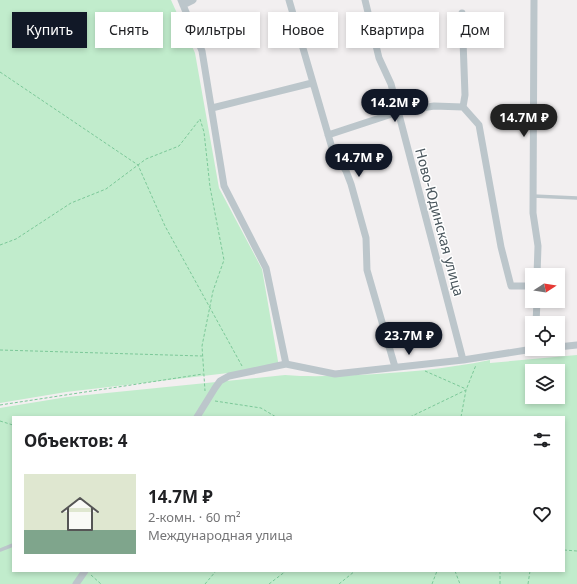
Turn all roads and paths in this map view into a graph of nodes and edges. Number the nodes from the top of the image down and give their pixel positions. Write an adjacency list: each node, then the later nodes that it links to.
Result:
1 (193, 0): 5 (street)
2 (290, 0): 8 (street)
3 (365, 0): 11 (street, Ново-Юдинская улица)
4 (534, 0): 14 (street)
5 (182, 2): 10 (street)
6 (463, 48): 9 (street)
7 (0, 72): 13 (path)
8 (312, 83): 10 (street); 12 (street)
9 (463, 107): 11 (street); 18 (street)
10 (212, 108): 27 (street)
11 (398, 112): 12 (street); 26 (street, Ново-Юдинская улица)
12 (328, 135): 29 (street)
13 (138, 165): 16 (path); 19 (path); 19 (path)
14 (533, 196): 15 (lane); 17 (street)
15 (577, 198)
16 (0, 245)
17 (537, 268)
18 (525, 286)
19 (210, 306): 24 (path); 30 (path)
20 (577, 345): 21 (street)
21 (565, 346)
22 (0, 350): 24 (path)
23 (525, 350): 25 (street)
24 (202, 356): 31 (path)
25 (479, 357): 26 (street); 32 (path)
26 (463, 360): 28 (street)
27 (286, 364): 29 (street); 30 (street)
28 (412, 365): 29 (street); 32 (path)
29 (395, 367)
30 (247, 373): 33 (street)
31 (204, 374): 33 (path); 34 (path)
32 (466, 390): 37 (path); 38 (path)
33 (206, 399): 35 (street); 36 (path)
34 (0, 405)
35 (198, 416)
36 (274, 416)
37 (412, 416)
38 (461, 416)
39 (0, 421): 40 (path)
40 (12, 425)
41 (12, 545): 42 (lane)
42 (0, 550)
43 (565, 550): 44 (path)
44 (577, 551)
45 (215, 572): 55 (path)
46 (285, 572): 56 (path)
47 (354, 572): 57 (path)
48 (437, 572): 58 (path)
49 (455, 572): 59 (path)
50 (500, 572): 60 (path)
51 (530, 572): 61 (path)
52 (88, 573): 53 (street); 54 (path)
53 (76, 584)
54 (101, 584)
55 (205, 584)
56 (268, 584)
57 (339, 584)
58 (432, 584)
59 (460, 584)
60 (500, 584)
61 (528, 584)

